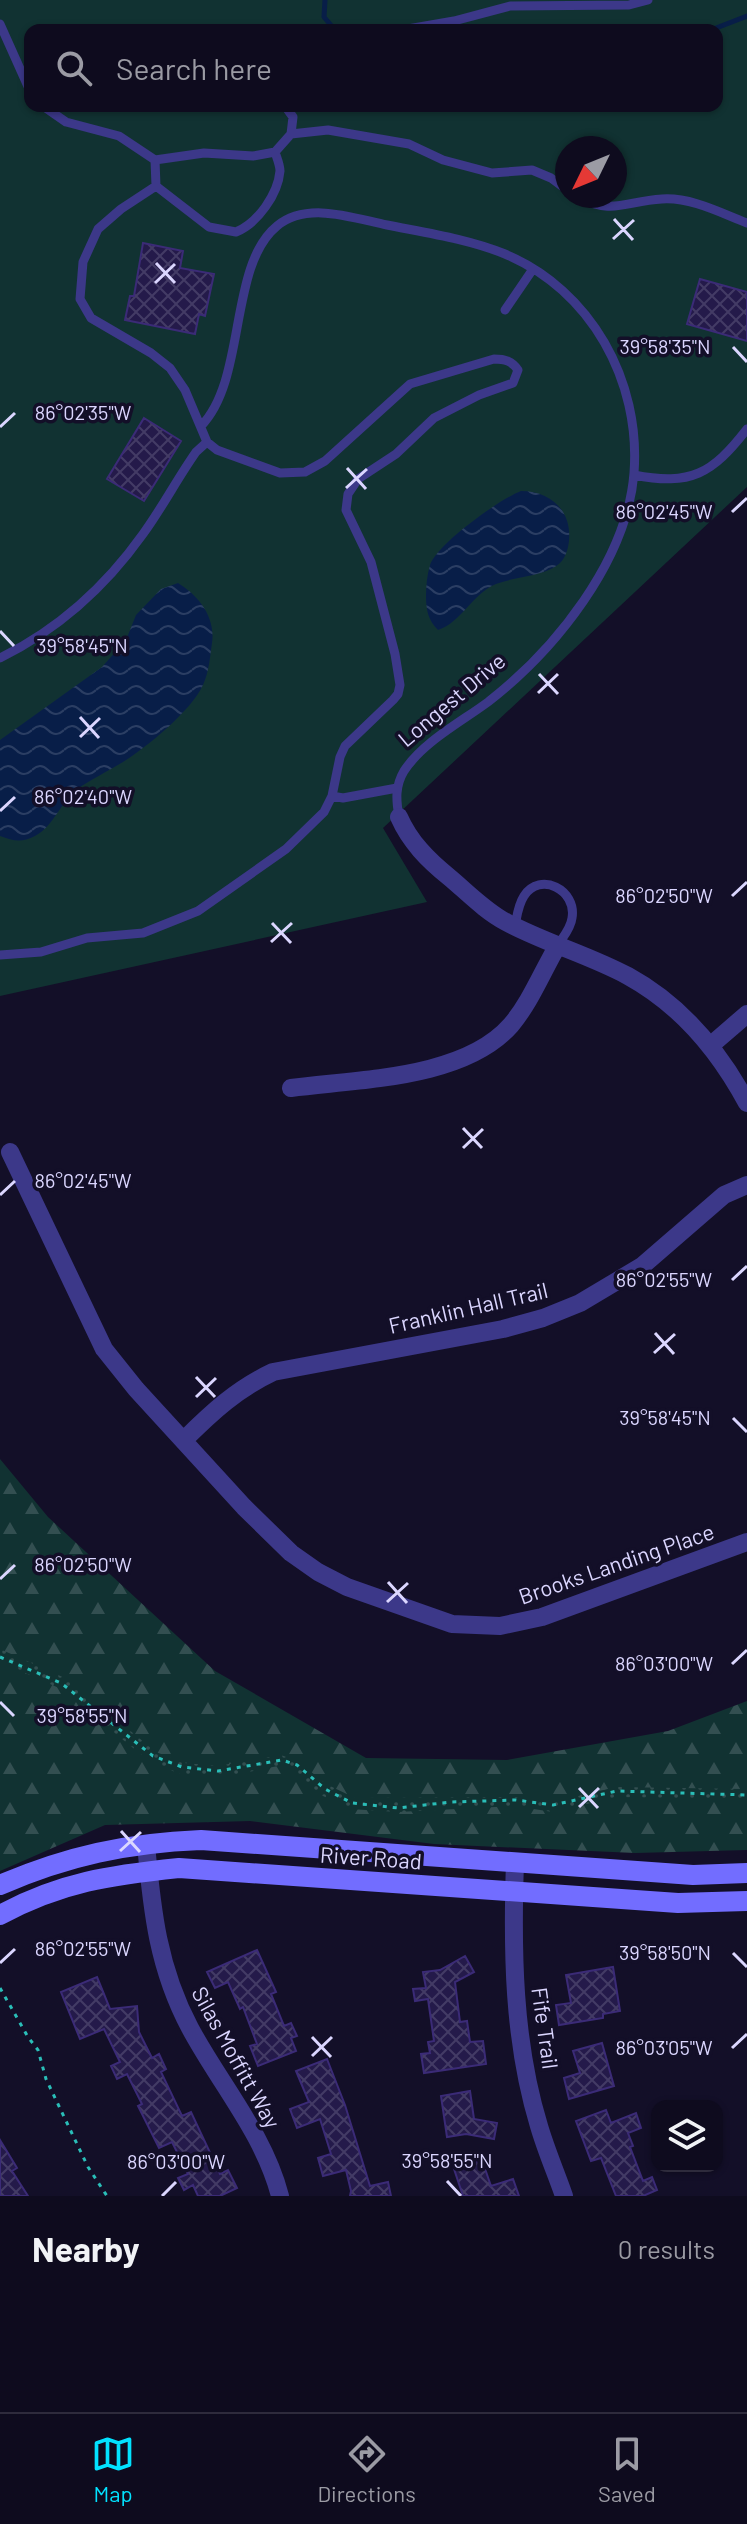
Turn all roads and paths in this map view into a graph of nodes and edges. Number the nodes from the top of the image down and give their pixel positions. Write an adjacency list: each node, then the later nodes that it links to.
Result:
1 (648, 0): 3 (lane)
2 (0, 24): 4 (lane)
3 (437, 24)
4 (24, 78)
5 (52, 112): 9 (lane)
6 (289, 112): 7 (lane)
7 (291, 134): 8 (lane); 10 (lane)
8 (275, 152): 9 (lane); 11 (lane)
9 (155, 160): 11 (lane)
10 (555, 181)
11 (156, 186): 16 (lane)
12 (627, 206): 13 (lane)
13 (747, 223)
14 (533, 269): 15 (lane); 16 (lane, Longest Drive); 19 (lane, Longest Drive)
15 (505, 310)
16 (201, 426): 18 (lane)
17 (747, 429): 19 (lane)
18 (207, 442): 20 (lane); 22 (lane)
19 (634, 475): 21 (lane, Longest Drive)
20 (0, 658)
21 (397, 788): 22 (lane); 23 (lane)
22 (332, 796): 26 (lane)
23 (399, 817): 24 (street)
24 (515, 926): 25 (street); 25 (lane)
25 (558, 945): 28 (street); 29 (street)
26 (0, 955)
27 (747, 1014): 28 (street)
28 (710, 1046): 30 (street)
29 (291, 1088)
30 (747, 1103)
31 (10, 1152): 33 (street, Brooks Landing Place)
32 (747, 1185): 33 (street, Franklin Hall Trail)
33 (184, 1440): 34 (street, Brooks Landing Place)
34 (747, 1542)
35 (0, 1657): 36 (path)
36 (747, 1795)
37 (146, 1844): 38 (main road, River Road); 39 (street, Silas Moffitt Way); 41 (main road, River Road)
38 (515, 1862): 40 (main road, River Road); 42 (street, Fife Trail)
39 (148, 1871): 42 (main road, River Road); 44 (main road, River Road); 47 (street, Silas Moffitt Way)
40 (747, 1873)
41 (0, 1885)
42 (514, 1891): 43 (main road, River Road); 48 (street, Fife Trail)
43 (747, 1901)
44 (0, 1915)
45 (0, 1988): 46 (path)
46 (107, 2196)
47 (280, 2196)
48 (564, 2196)

